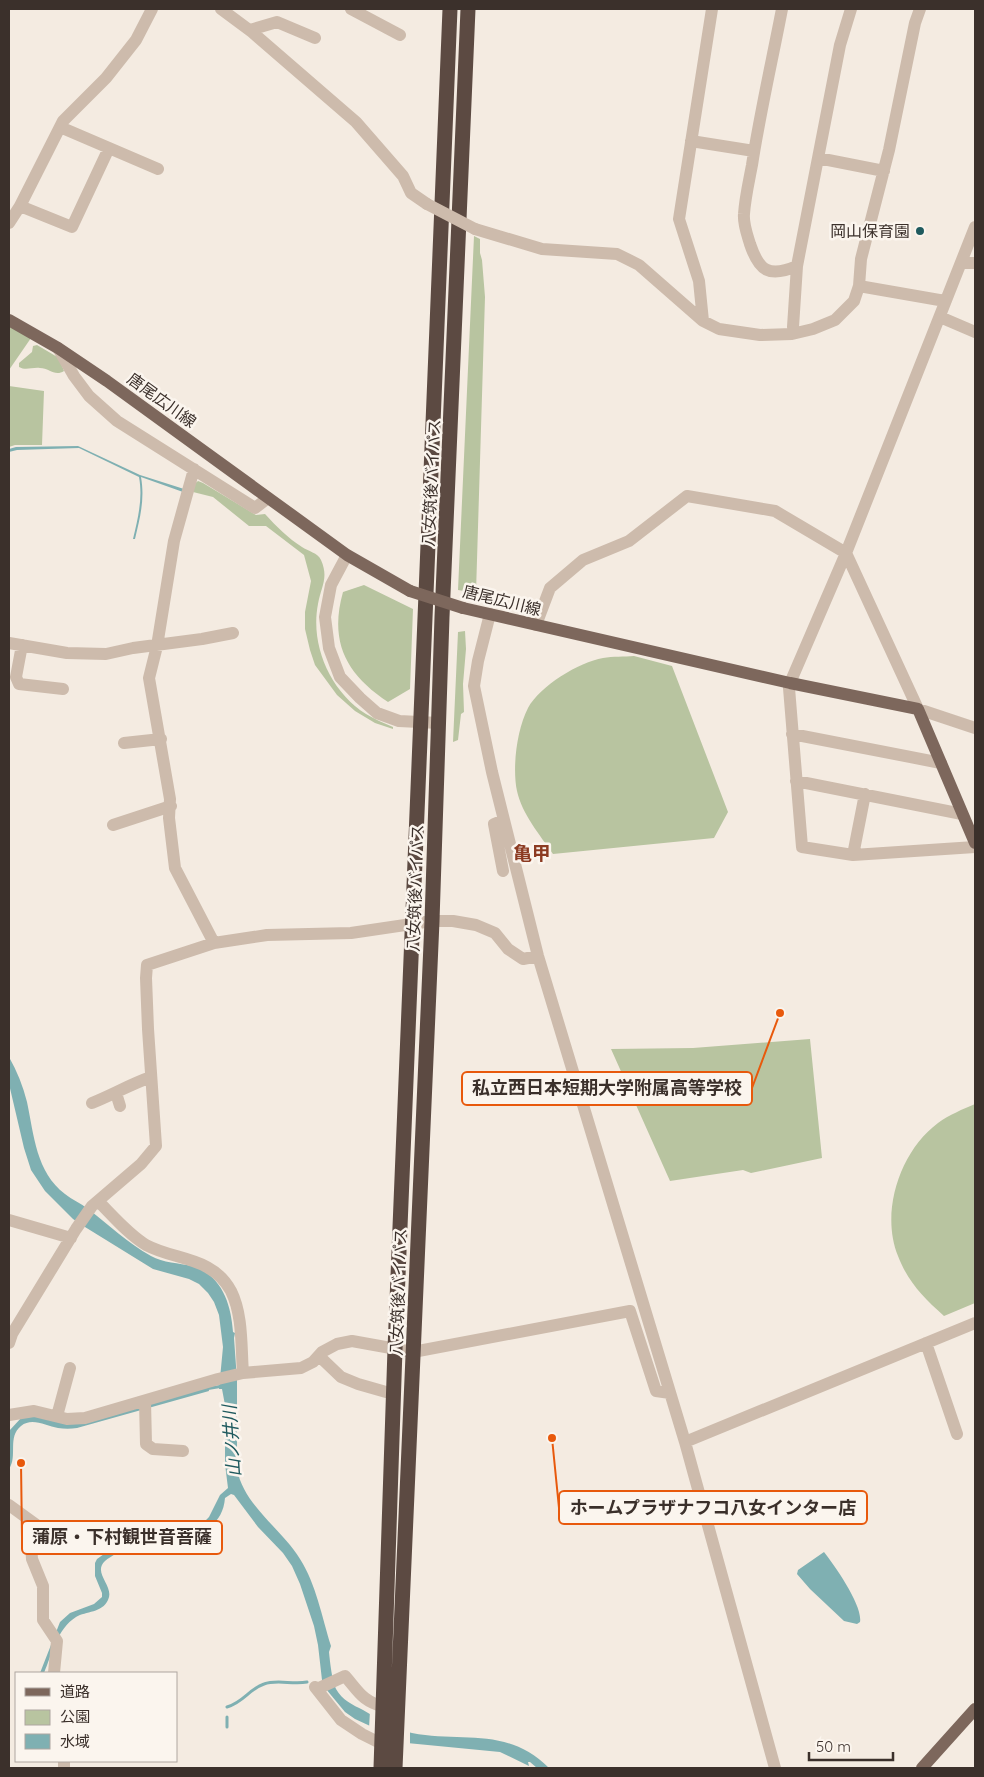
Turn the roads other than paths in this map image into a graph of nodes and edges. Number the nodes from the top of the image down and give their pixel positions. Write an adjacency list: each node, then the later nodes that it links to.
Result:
1 (152, 9): 13 (street)
2 (221, 9): 10 (street)
3 (350, 9): 11 (street)
4 (450, 9): 47 (highway, 八女筑後バイパス)
5 (468, 9): 48 (highway, 八女筑後バイパス)
6 (712, 9): 14 (street)
7 (782, 9): 16 (street)
8 (851, 9): 17 (street)
9 (920, 9): 19 (street)
10 (250, 30): 12 (street); 30 (street, bridge)
11 (400, 36)
12 (315, 38)
13 (60, 127): 15 (street); 20 (street)
14 (691, 141): 16 (street); 30 (street)
15 (108, 148): 18 (street); 20 (street)
16 (754, 151): 25 (street)
17 (818, 158): 19 (street); 25 (street)
18 (158, 170)
19 (884, 171): 26 (street)
20 (15, 207): 21 (street)
21 (9, 223)
22 (975, 227): 23 (street)
23 (961, 263): 24 (street); 27 (street)
24 (975, 263)
25 (797, 266): 31 (street)
26 (859, 286): 27 (street); 30 (street)
27 (945, 301): 28 (street)
28 (940, 317): 32 (street); 36 (street)
29 (9, 320): 33 (main road, 唐尾広川線)
30 (703, 321)
31 (793, 327)
32 (975, 332)
33 (58, 348): 34 (street); 35 (main road, 唐尾広川線)
34 (194, 470): 35 (street); 43 (street)
35 (268, 498): 37 (main road, 唐尾広川線)
36 (846, 553): 39 (street); 44 (street); 46 (street)
37 (347, 555): 38 (main road, 唐尾広川線, bridge); 47 (street)
38 (490, 614): 39 (main road, 唐尾広川線); 58 (street)
39 (536, 625): 44 (main road, 唐尾広川線)
40 (233, 633): 43 (street)
41 (9, 643): 42 (street)
42 (22, 645): 43 (street); 45 (street)
43 (157, 646): 51 (street)
44 (790, 683): 46 (main road, 唐尾広川線); 50 (street)
45 (63, 689)
46 (918, 709): 49 (street); 53 (main road)
47 (421, 722): 48 (street); 64 (highway, 八女筑後バイパス)
48 (439, 723): 63 (highway, 八女筑後バイパス)
49 (975, 728)
50 (792, 734): 53 (street); 54 (street)
51 (160, 739): 52 (street); 56 (street)
52 (124, 743)
53 (941, 763): 57 (main road)
54 (796, 781): 55 (street); 61 (street)
55 (865, 794): 57 (street); 61 (street)
56 (171, 806): 59 (street); 65 (street)
57 (962, 814): 60 (main road)
58 (504, 820): 62 (street); 66 (street)
59 (113, 825)
60 (975, 845): 61 (street)
61 (853, 855)
62 (502, 871)
63 (432, 921): 64 (street); 66 (street); 78 (highway, 八女筑後バイパス)
64 (412, 923): 65 (street); 77 (highway, 八女筑後バイパス)
65 (214, 943): 67 (street)
66 (538, 956): 83 (street)
67 (151, 1077): 68 (street); 71 (street)
68 (116, 1093): 69 (street); 70 (street)
69 (92, 1103)
70 (120, 1106)
71 (95, 1204): 73 (street); 81 (street)
72 (9, 1220): 73 (street)
73 (71, 1238): 76 (street)
74 (975, 1323): 75 (street)
75 (926, 1343): 87 (street); 88 (street)
76 (9, 1344)
77 (395, 1349): 78 (street); 79 (street); 93 (highway, 八女筑後バイパス)
78 (413, 1352): 83 (street); 94 (highway, 八女筑後バイパス)
79 (320, 1356): 81 (street); 82 (street)
80 (70, 1368): 86 (street)
81 (242, 1374): 84 (street)
82 (386, 1392)
83 (670, 1393): 88 (street)
84 (146, 1405): 86 (street); 89 (street)
85 (9, 1415): 86 (street)
86 (57, 1416)
87 (956, 1434)
88 (685, 1442): 97 (street)
89 (183, 1451)
90 (9, 1505): 91 (street)
91 (54, 1672)
92 (975, 1709): 98 (main road)
93 (384, 1710): 94 (highway, 八女筑後バイパス); 94 (street)
94 (387, 1742): 95 (highway, 八女筑後バイパス); 96 (highway, 八女筑後バイパス)
95 (381, 1768)
96 (395, 1768)
97 (775, 1768)
98 (922, 1768)

